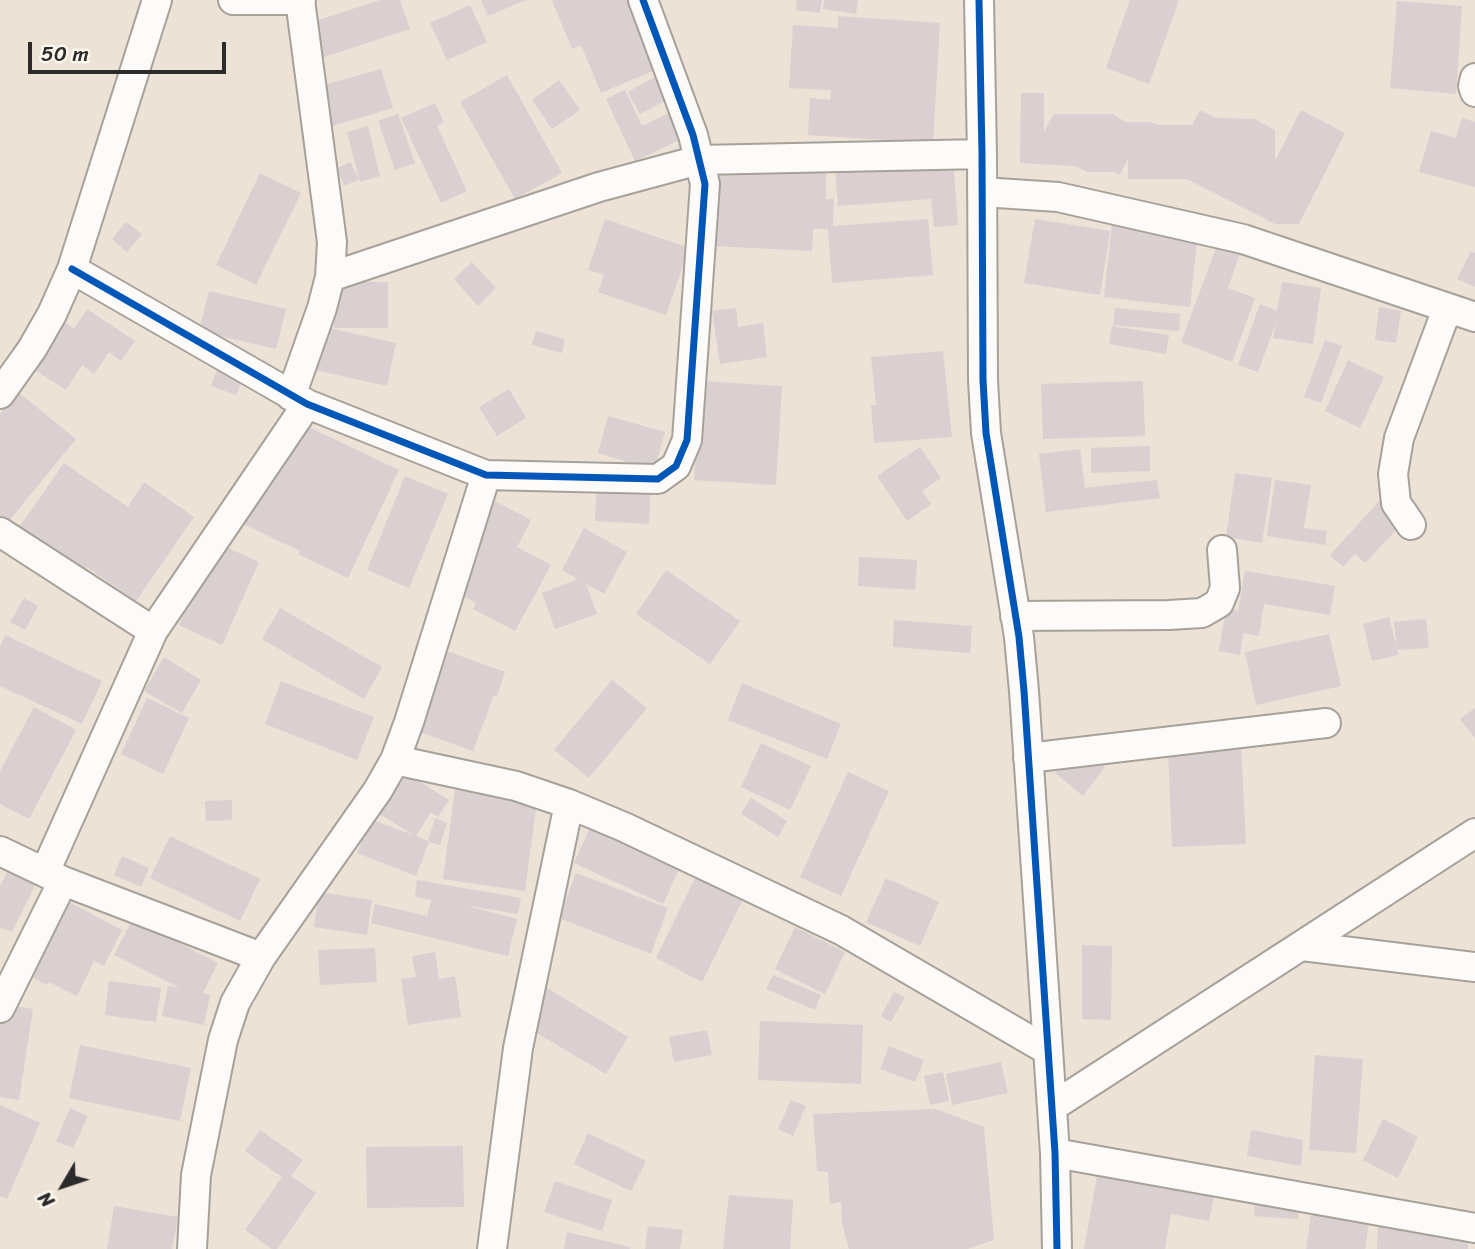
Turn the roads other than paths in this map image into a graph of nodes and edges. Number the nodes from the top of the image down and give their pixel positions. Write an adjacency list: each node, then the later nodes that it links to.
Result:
1 (157, 0): 11 (street)
2 (233, 0): 3 (street)
3 (301, 0): 12 (street)
4 (643, 0): 9 (street)
5 (979, 0): 8 (street)
6 (1475, 78): 7 (street)
7 (1475, 92)
8 (982, 154): 9 (street); 10 (street)
9 (699, 160): 12 (street); 17 (street)
10 (982, 192): 13 (street); 21 (street)
11 (72, 269): 15 (street); 16 (street)
12 (330, 277): 16 (street)
13 (1447, 309): 14 (street); 18 (street)
14 (1475, 317)
15 (0, 394)
16 (299, 400): 17 (street); 22 (street)
17 (486, 475): 25 (street)
18 (1410, 524)
19 (0, 533): 22 (street)
20 (1222, 550): 21 (street)
21 (1015, 616): 24 (street)
22 (153, 631): 29 (street)
23 (1326, 723): 24 (street)
24 (1028, 758): 34 (street)
25 (395, 760): 26 (street); 31 (street)
26 (569, 804): 34 (street); 39 (street)
27 (1475, 834): 30 (street)
28 (0, 851): 29 (street)
29 (54, 876): 31 (street); 33 (street)
30 (1302, 946): 32 (street); 35 (street)
31 (261, 957): 38 (street)
32 (1475, 967)
33 (0, 1009)
34 (1047, 1051): 35 (street)
35 (1052, 1107): 36 (street)
36 (1055, 1153): 37 (street); 40 (street)
37 (1475, 1228)
38 (192, 1249)
39 (492, 1249)
40 (1057, 1249)

